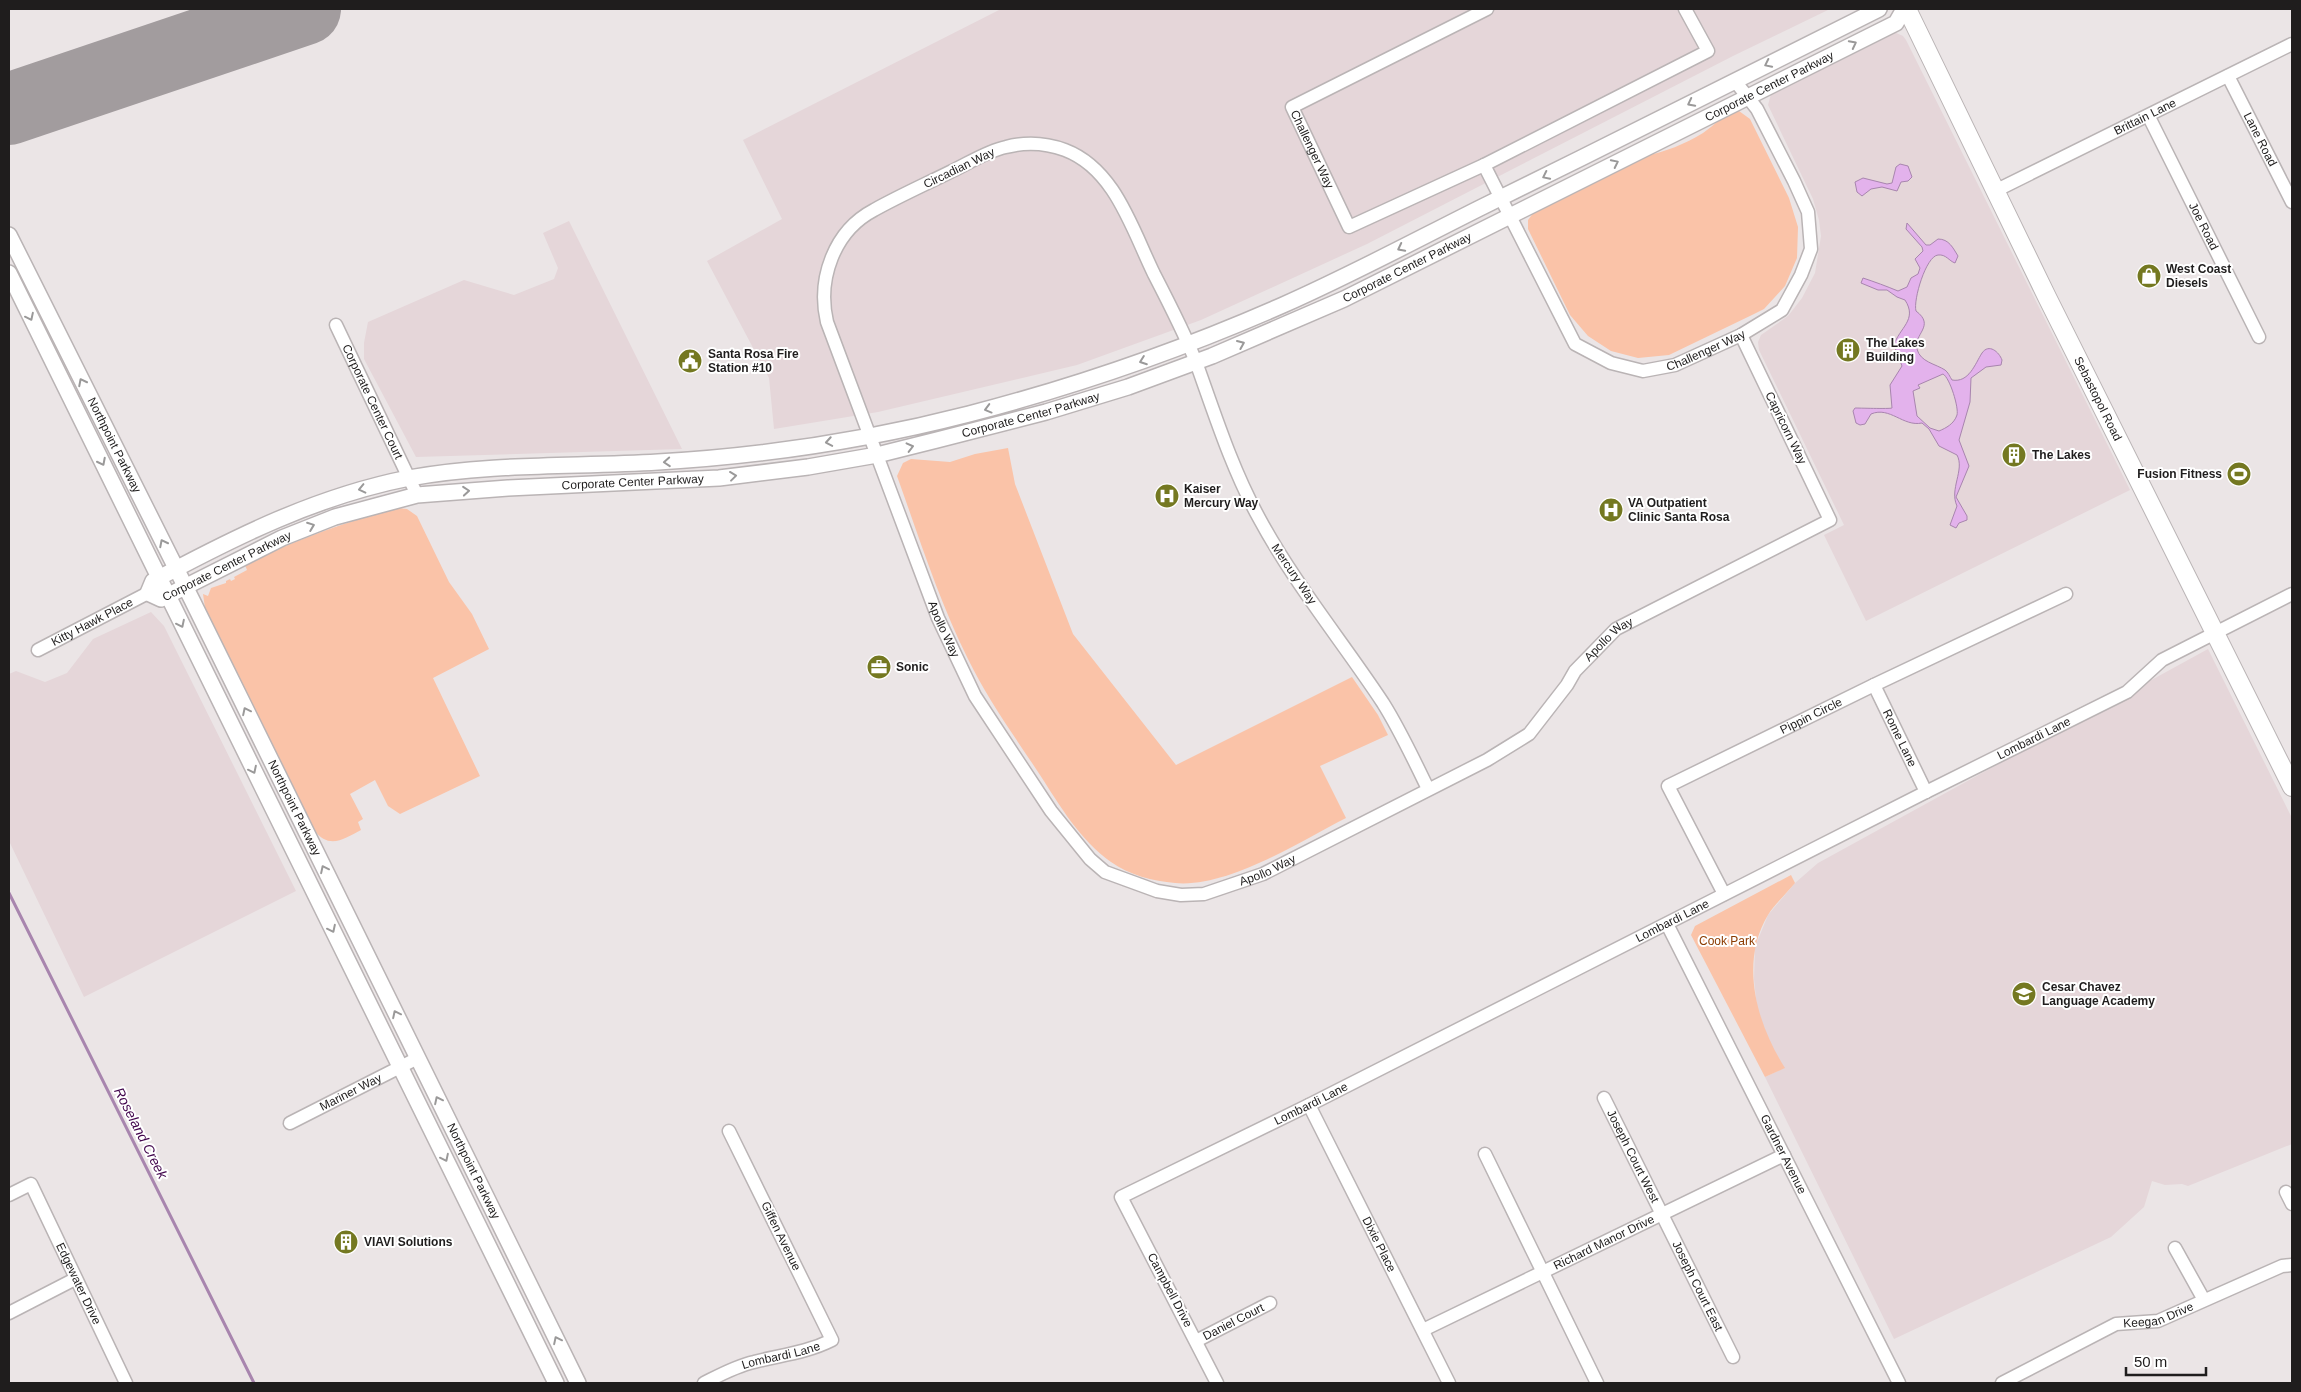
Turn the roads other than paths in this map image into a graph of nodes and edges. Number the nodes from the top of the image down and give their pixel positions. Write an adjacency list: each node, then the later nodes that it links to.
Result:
1 (1487, 9): 10 (street, Challenger Way)
2 (1685, 9): 10 (street, Challenger Way)
3 (1879, 9): 7 (street, Corporate Center Parkway, one-way to 7)
4 (1905, 9): 8 (street, Corporate Center Parkway, one-way to 4); 11 (main road, Sebastopol Road)
5 (2292, 44): 6 (street, Brittain Lane)
6 (2228, 76): 9 (street, Brittain Lane); 13 (street, Lane Road)
7 (1734, 80): 8 (street, Challenger Way); 12 (street, Corporate Center Parkway, one-way to 12)
8 (1746, 97): 14 (street, Corporate Center Parkway, one-way to 8); 18 (street, Challenger Way)
9 (2149, 117): 11 (street, Brittain Lane); 19 (street, Joe Road)
10 (1484, 165): 12 (street, Challenger Way)
11 (1997, 190): 34 (main road, Sebastopol Road)
12 (1500, 199): 14 (street, Challenger Way); 20 (street, Corporate Center Parkway, one-way to 20)
13 (2292, 202)
14 (1509, 216): 18 (street, Challenger Way); 21 (street, Corporate Center Parkway, one-way to 14)
15 (9, 234): 27 (street, Northpoint Parkway, one-way to 15)
16 (9, 273): 28 (street, Northpoint Parkway, one-way to 28)
17 (336, 325): 24 (street, Corporate Center Court)
18 (1741, 335): 26 (street, Capricorn Way)
19 (2259, 337)
20 (1188, 344): 21 (street, Mercury Way); 22 (street, Corporate Center Parkway, one-way to 22); 22 (street, Circadian Way)
21 (1196, 363): 23 (street, Corporate Center Parkway, one-way to 21); 38 (street, Mercury Way)
22 (870, 435): 23 (street, Apollo Way); 24 (street, Corporate Center Parkway, one-way to 24)
23 (877, 455): 25 (street, Corporate Center Parkway, one-way to 23); 38 (street, Apollo Way)
24 (410, 478): 25 (street, Corporate Center Court); 27 (street, Corporate Center Parkway, one-way to 27)
25 (417, 495): 29 (street, Corporate Center Parkway, one-way to 25)
26 (1830, 520): 38 (street, Apollo Way)
27 (176, 568): 28 (street, Corporate Center Parkway); 29 (street, Northpoint Parkway)
28 (159, 577): 30 (street, Corporate Center Parkway); 33 (street, Northpoint Parkway)
29 (185, 586): 33 (street, Corporate Center Parkway); 67 (street, Northpoint Parkway, one-way to 29)
30 (148, 593): 33 (street, Corporate Center Parkway); 35 (street, Kitty Hawk Place)
31 (2066, 594): 36 (street, Pippin Circle)
32 (2292, 594): 34 (street, Lombardi Lane)
33 (168, 595): 42 (street, Northpoint Parkway, one-way to 42)
34 (2216, 632): 37 (main road, Sebastopol Road); 39 (street, Lombardi Lane)
35 (38, 650)
36 (1874, 684): 39 (street, Rome Lane); 40 (street, Pippin Circle)
37 (2292, 787)
38 (1428, 789)
39 (1926, 792): 40 (street, Lombardi Lane)
40 (1724, 894): 41 (street, Lombardi Lane)
41 (1667, 924): 44 (street, Lombardi Lane); 48 (street, Gardner Avenue)
42 (406, 1064): 45 (street, Mariner Way); 66 (street, Northpoint Parkway, one-way to 66)
43 (1604, 1098): 53 (street, Joseph Court West)
44 (1309, 1105): 51 (street, Lombardi Lane); 61 (street, Dixie Place)
45 (290, 1123)
46 (730, 1131): 62 (street, Giffen Avenue)
47 (1485, 1154): 56 (street)
48 (1784, 1155): 53 (street, Richard Manor Drive); 72 (street, Gardner Avenue)
49 (2286, 1192): 52 (street)
50 (9, 1195): 57 (street, Edgewater Drive)
51 (1121, 1197): 63 (street, Campbell Drive)
52 (2292, 1204)
53 (1661, 1215): 56 (street, Richard Manor Drive); 64 (street, Joseph Court East)
54 (2175, 1248): 58 (street)
55 (2292, 1265): 58 (street, Keegan Drive)
56 (1544, 1271): 61 (street, Richard Manor Drive); 71 (street)
57 (75, 1279): 60 (street); 65 (street, Edgewater Drive)
58 (2204, 1300): 73 (street, Keegan Drive)
59 (1270, 1302): 63 (street, Daniel Court)
60 (9, 1313)
61 (1423, 1330): 70 (street, Dixie Place)
62 (832, 1340): 68 (street, Lombardi Lane)
63 (1196, 1341): 69 (street, Campbell Drive)
64 (1732, 1357)
65 (126, 1383)
66 (556, 1383)
67 (578, 1383)
68 (704, 1383)
69 (1217, 1383)
70 (1449, 1383)
71 (1597, 1383)
72 (1899, 1383)
73 (2002, 1383)

